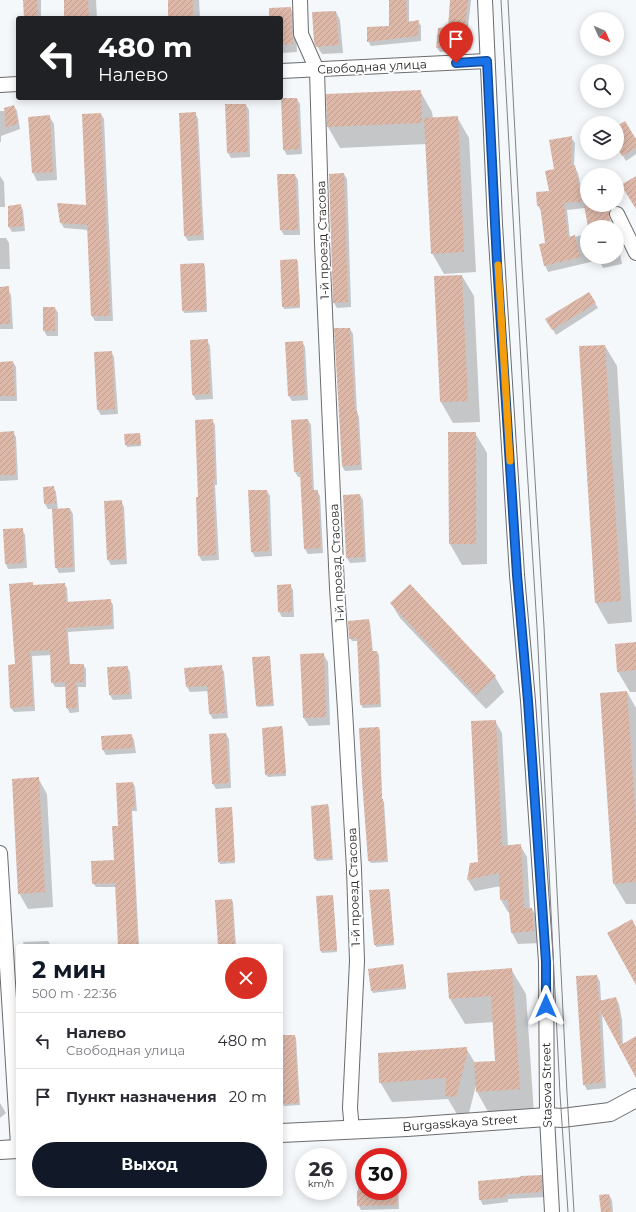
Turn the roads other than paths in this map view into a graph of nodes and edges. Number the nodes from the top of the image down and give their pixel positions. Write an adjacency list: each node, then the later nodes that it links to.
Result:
1 (300, 0): 4 (street, 1-й проезд Стасова)
2 (485, 0): 3 (street, Stasova Street)
3 (487, 61): 4 (street, Свободная улица); 13 (street, Stasova Street)
4 (317, 70): 5 (street, Свободная улица); 14 (street, 1-й проезд Стасова)
5 (283, 71)
6 (16, 84): 7 (street)
7 (0, 85)
8 (618, 214): 9 (street)
9 (636, 254)
10 (0, 853): 12 (street)
11 (636, 1098): 13 (street, Burgasskaya Street)
12 (16, 1113)
13 (547, 1117): 14 (street, Burgasskaya Street); 18 (street, Stasova Street)
14 (352, 1130): 15 (street, Burgasskaya Street)
15 (283, 1133)
16 (16, 1149): 17 (street)
17 (0, 1150)
18 (552, 1212)

